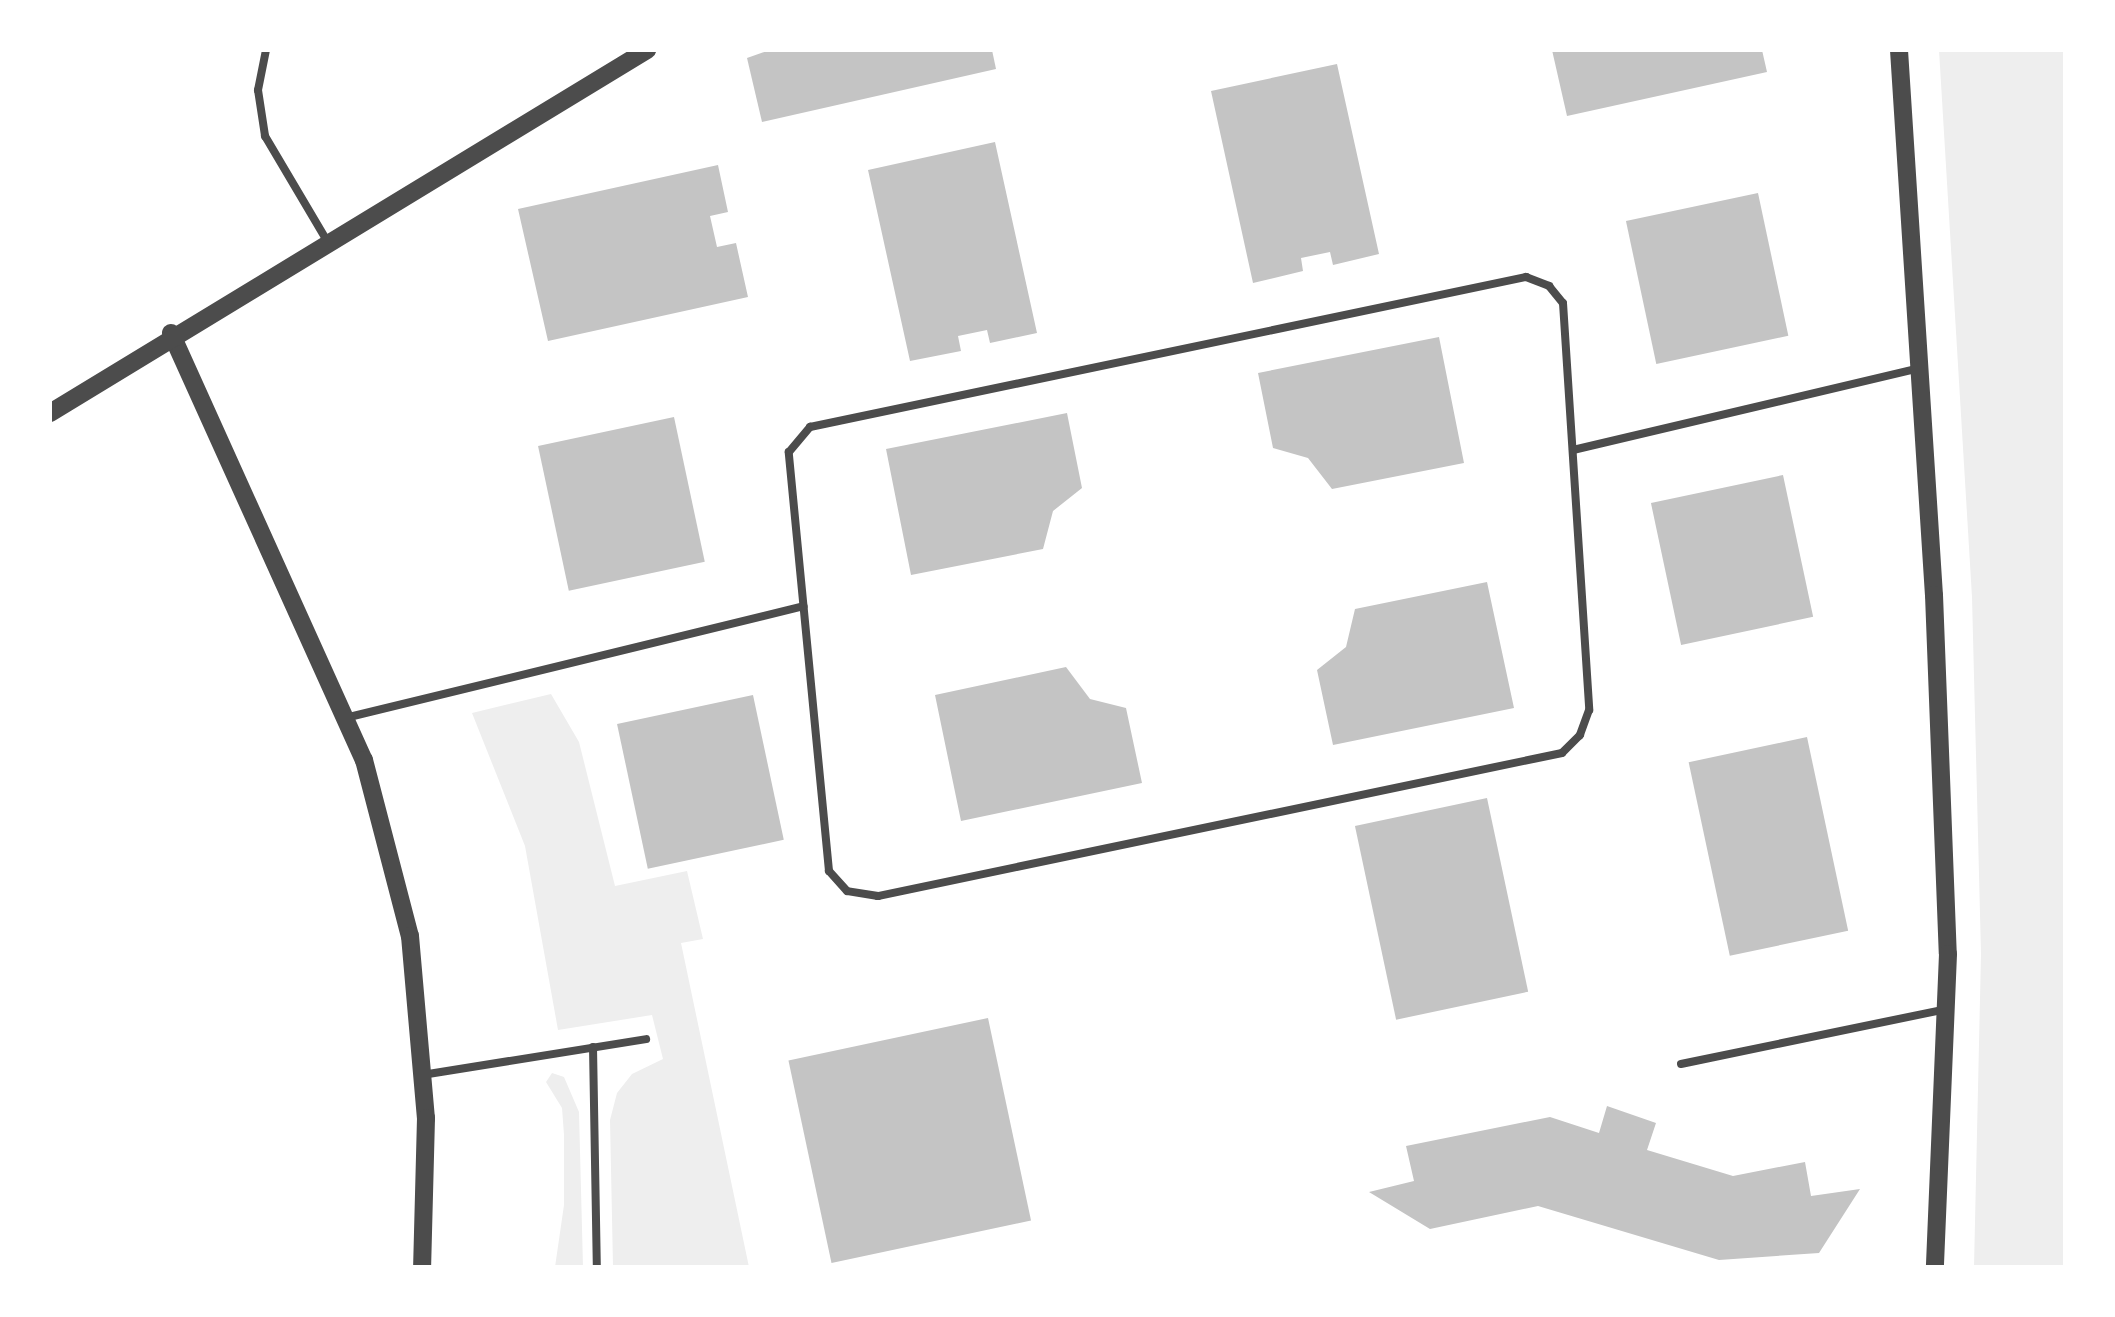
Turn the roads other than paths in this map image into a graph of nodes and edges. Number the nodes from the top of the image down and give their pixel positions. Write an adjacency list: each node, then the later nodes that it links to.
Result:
1 (266, 50): 4 (lane)
2 (647, 50): 4 (street)
3 (1899, 50): 6 (street)
4 (327, 240): 5 (street)
5 (171, 333): 7 (street); 10 (street)
6 (1920, 368): 8 (lane); 11 (street)
7 (50, 413)
8 (1572, 450): 9 (lane); 9 (lane)
9 (804, 606): 10 (lane)
10 (345, 718): 15 (street)
11 (1947, 1008): 14 (lane); 18 (street)
12 (646, 1038): 13 (lane)
13 (593, 1047): 15 (lane); 17 (lane)
14 (1682, 1064)
15 (422, 1075): 16 (street)
16 (422, 1267)
17 (597, 1267)
18 (1934, 1267)

